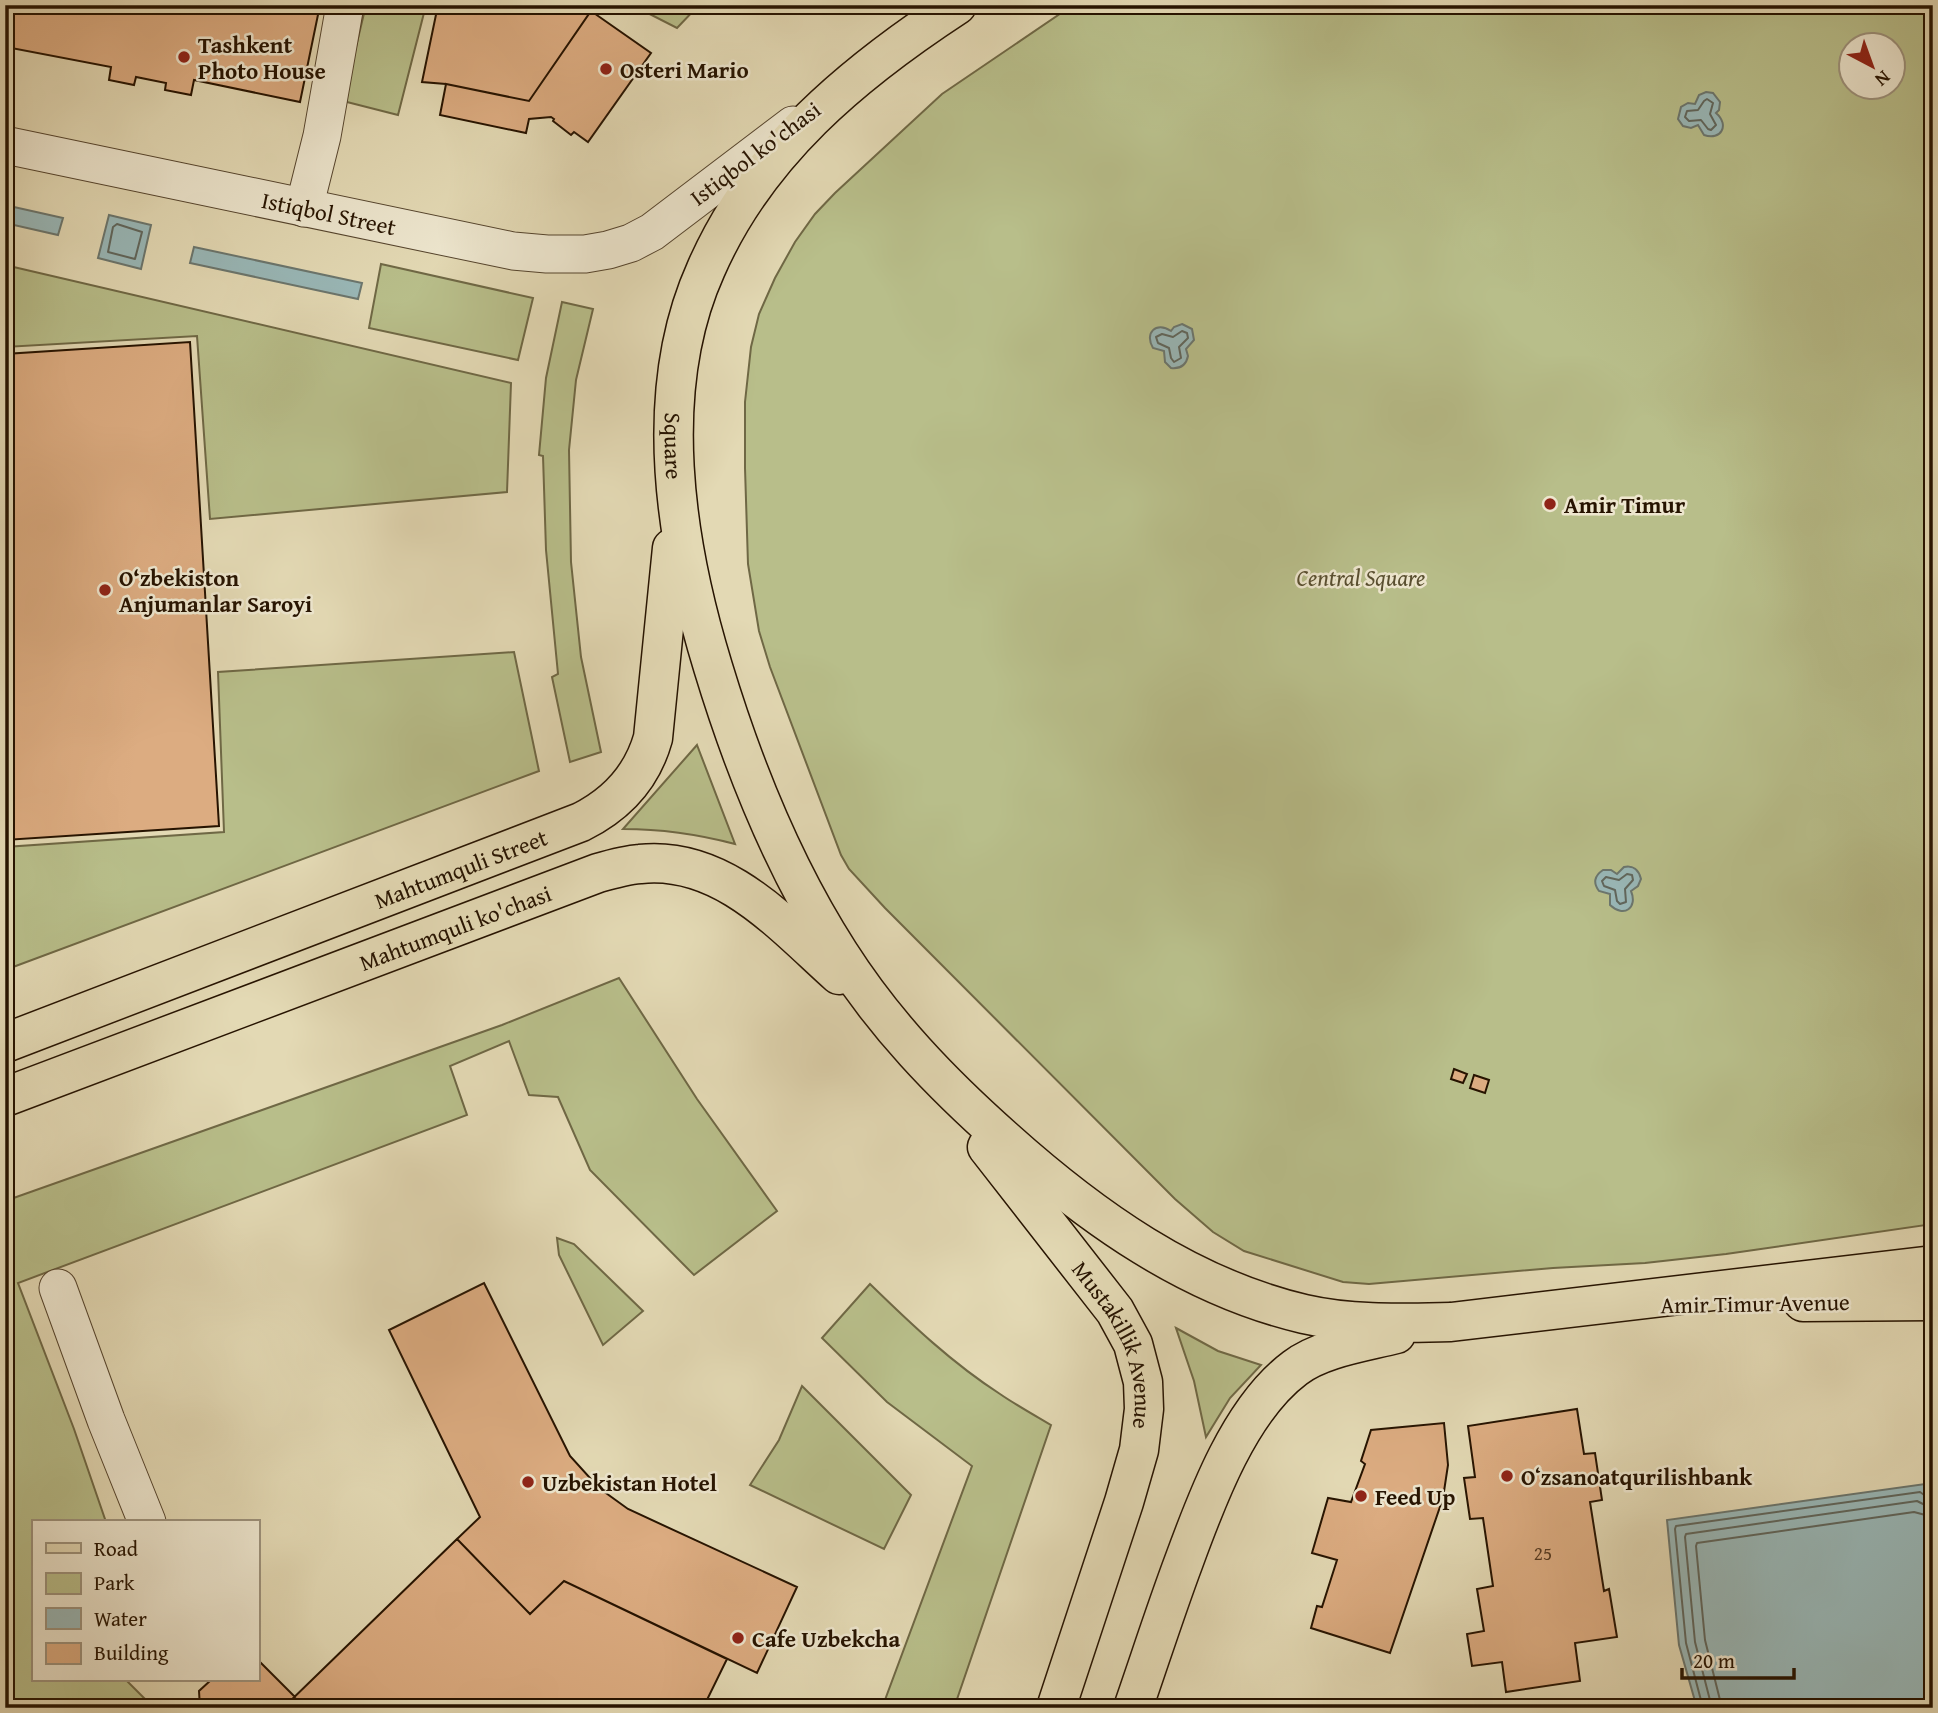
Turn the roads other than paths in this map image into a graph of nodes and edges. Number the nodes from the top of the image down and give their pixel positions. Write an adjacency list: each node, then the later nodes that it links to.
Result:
1 (345, 5): 5 (street)
2 (956, 5): 3 (main road, Square)
3 (859, 75): 5 (street, Istiqbol ko'chasi); 6 (main road, Square)
4 (5, 145): 5 (street, Istiqbol Street)
5 (304, 208)
6 (677, 494): 7 (main road); 8 (main road, Mahtumquli Street)
7 (886, 1019): 9 (main road, Mahtumquli ko'chasi); 14 (main road); 16 (main road, Mustakillik Avenue)
8 (5, 1043)
9 (5, 1097)
10 (1933, 1265): 13 (main road)
11 (58, 1288): 15 (street)
12 (1933, 1301): 13 (main road, Amir Timur Avenue)
13 (1577, 1307): 14 (main road)
14 (1451, 1322): 17 (main road)
15 (146, 1520)
16 (1056, 1708)
17 (1133, 1708)

